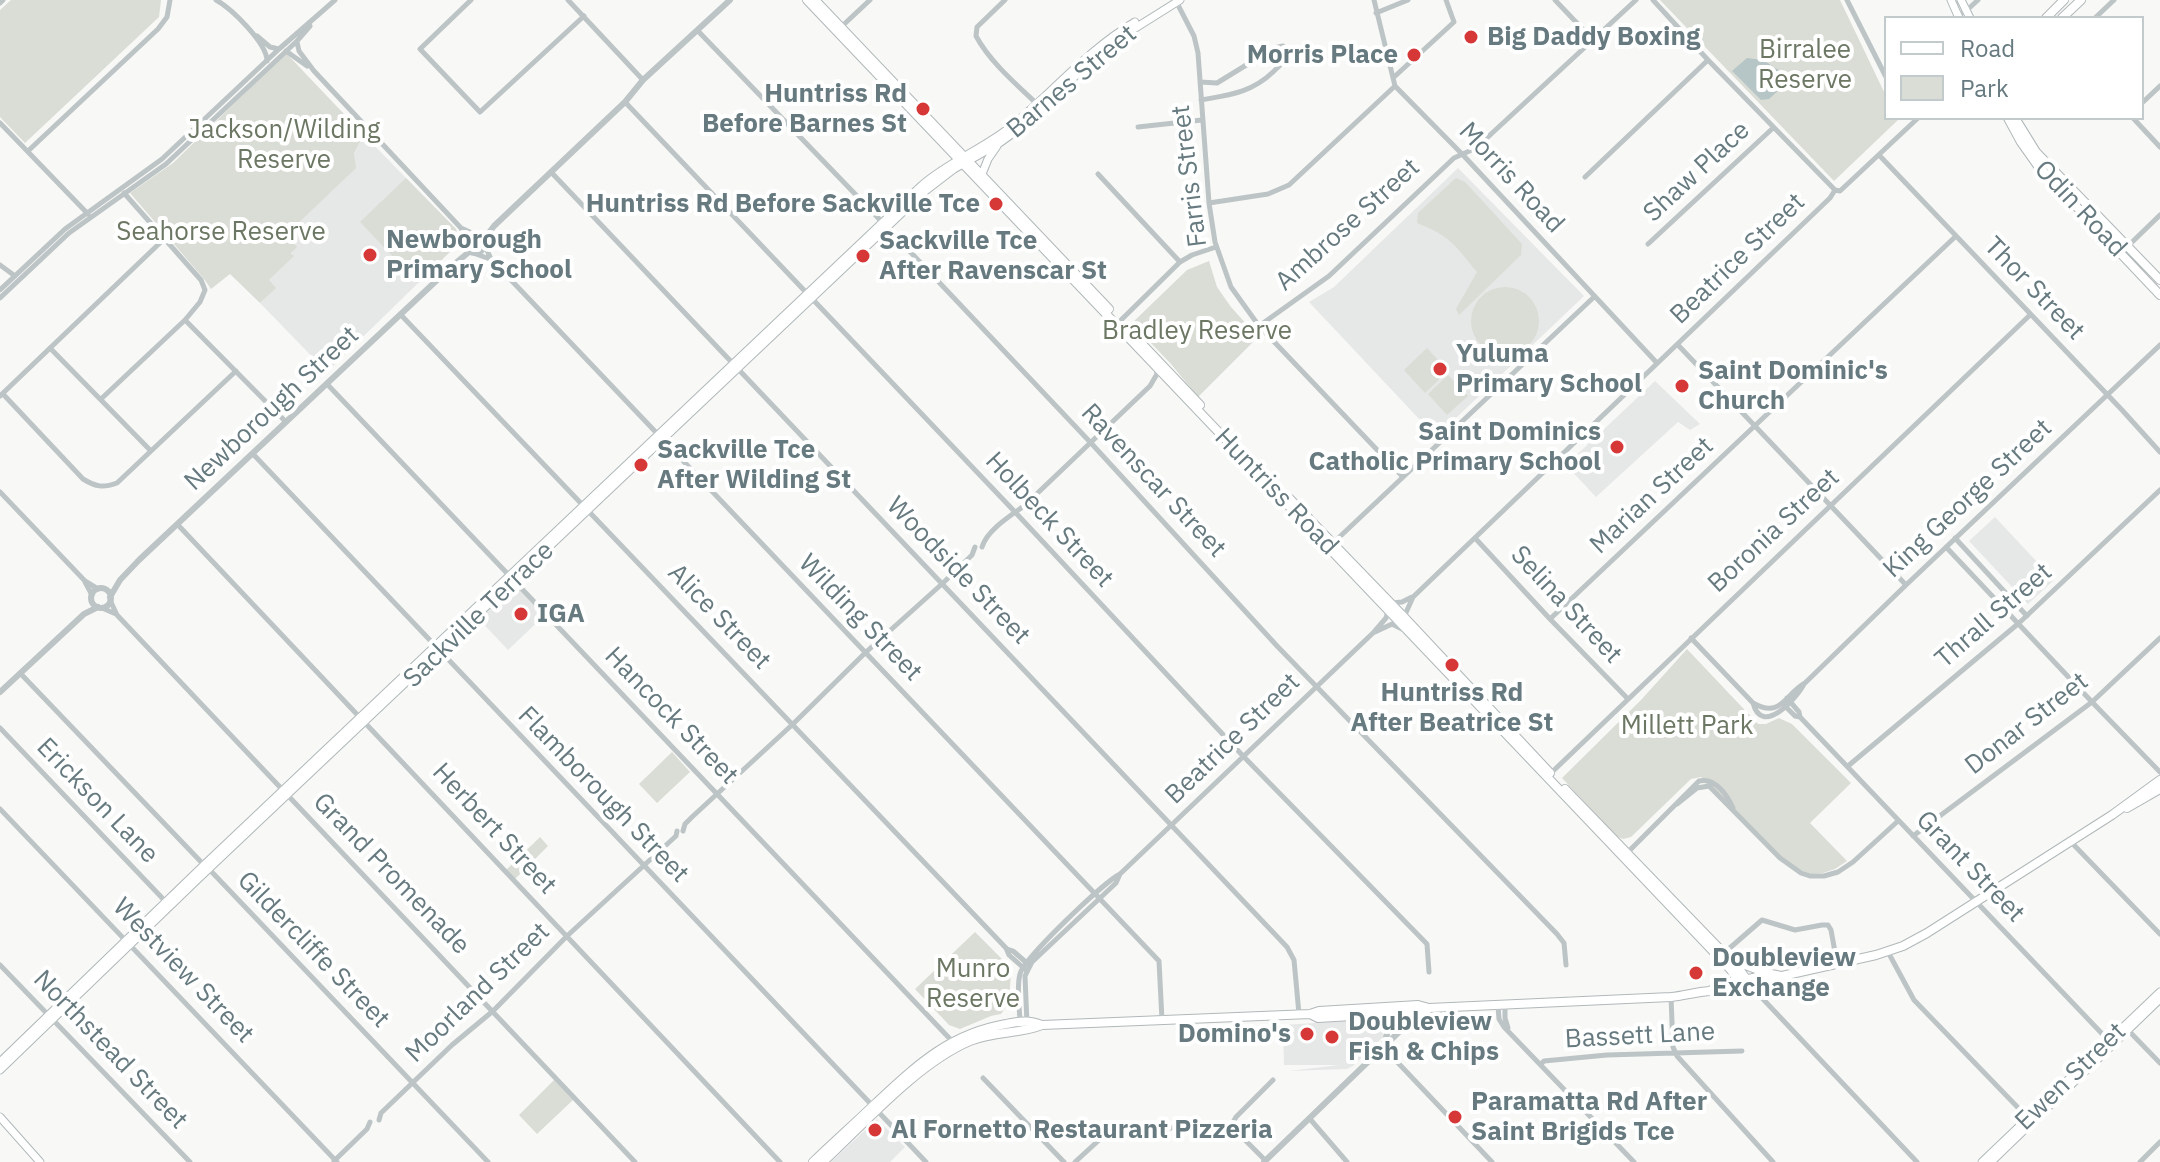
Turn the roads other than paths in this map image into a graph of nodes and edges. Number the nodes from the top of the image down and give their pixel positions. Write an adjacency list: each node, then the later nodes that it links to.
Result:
1 (170, 0): 63 (street)
2 (216, 0): 33 (street)
3 (335, 0): 25 (street)
4 (471, 0): 27 (street)
5 (568, 0): 27 (street)
6 (730, 0): 34 (street, Newborough Street)
7 (807, 0): 32 (main road, Huntriss Road)
8 (815, 0): 32 (main road, Huntriss Road)
9 (870, 0): 32 (street)
10 (1005, 0): 50 (street)
11 (1176, 0): 44 (street, Farris Street); 50 (main road, Barnes Street)
12 (1374, 0): 26 (street)
13 (1408, 0): 26 (street)
14 (1446, 0): 42 (street)
15 (1555, 0): 36 (street)
16 (1636, 0): 36 (street, Ambrose Street)
17 (1653, 0): 38 (street)
18 (1847, 0): 41 (street)
19 (1953, 0): 28 (main road)
20 (1961, 0): 28 (main road)
21 (1978, 0): 28 (street)
22 (2064, 0): 29 (main road)
23 (2081, 0): 30 (main road)
24 (2114, 0): 31 (street)
25 (321, 13): 35 (street); 37 (street)
26 (1376, 13): 42 (street)
27 (584, 16): 43 (street)
28 (1963, 16)
29 (2048, 16)
30 (2064, 16)
31 (2097, 16)
32 (839, 30): 66 (main road, Huntriss Road)
33 (250, 31): 37 (street); 39 (street)
34 (698, 31): 43 (street, Newborough Street); 76 (street, Ravenscar Street)
35 (297, 41): 37 (street); 40 (street)
36 (1594, 41): 64 (street, Ambrose Street)
37 (282, 50): 39 (street); 40 (street); 72 (street)
38 (1708, 60): 60 (street); 70 (street)
39 (267, 61): 72 (street)
40 (314, 71): 77 (street)
41 (1884, 73)
42 (1393, 78): 45 (street)
43 (643, 80): 49 (street, Newborough Street)
44 (1199, 82): 47 (street, Farris Street); 47 (street)
45 (1395, 86): 64 (street, Morris Road); 73 (street)
46 (2160, 86): 48 (street)
47 (1201, 100): 51 (street, Farris Street)
48 (2144, 101)
49 (625, 102): 67 (street, Newborough Street); 94 (street, Holbeck Street)
50 (1038, 106): 61 (main road, Barnes Street); 66 (main road, Barnes Street)
51 (1202, 120): 59 (street); 73 (street, Farris Street)
52 (1908, 120): 58 (street)
53 (1916, 120): 58 (street, Beatrice Street)
54 (2009, 120): 84 (main road, Odin Road)
55 (2016, 120): 84 (main road, Odin Road)
56 (2135, 120): 62 (street)
57 (0, 123): 63 (street)
58 (1911, 124): 65 (street, Beatrice Street)
59 (1138, 127)
60 (1773, 128): 71 (street); 81 (street, Shaw Place)
61 (998, 144): 66 (main road, Barnes Street); 68 (main road)
62 (2160, 147)
63 (28, 151): 74 (street)
64 (1463, 155): 92 (street, Morris Road); 99 (street, Ambrose Street)
65 (1879, 155): 71 (street, Beatrice Street); 78 (street, Thor Street)
66 (963, 160): 68 (main road, Huntriss Road); 76 (main road, Sackville Terrace); 98 (main road, Huntriss Road)
67 (551, 172): 79 (street, Newborough Street); 104 (street, Woodside Street)
68 (982, 174): 98 (main road, Huntriss Road)
69 (1098, 174): 86 (street)
70 (1585, 177)
71 (1835, 190): 100 (street, Beatrice Street)
72 (123, 191): 74 (street); 80 (street)
73 (1209, 203): 82 (street, Farris Street)
74 (88, 215): 88 (street)
75 (2160, 215): 84 (street)
76 (885, 225): 94 (main road, Sackville Terrace); 114 (street, Ravenscar Street)
77 (461, 228): 79 (street); 83 (street)
78 (1956, 236): 96 (street, Thor Street); 112 (street, Marian Street)
79 (480, 238): 83 (street, Newborough Street); 83 (street, Newborough Street); 85 (street, Wilding Street)
80 (164, 239): 97 (street); 102 (street)
81 (1648, 244)
82 (1216, 247): 86 (street); 99 (street, Farris Street)
83 (469, 248): 85 (street, Wilding Street); 95 (street, Newborough Street)
84 (2124, 250): 89 (main road, Odin Road); 91 (main road, Odin Road)
85 (491, 259): 113 (street, Wilding Street)
86 (1180, 262): 98 (street)
87 (0, 266): 88 (street)
88 (14, 280): 90 (street); 93 (street)
89 (2160, 280)
90 (0, 290)
91 (2160, 295)
92 (1594, 297): 103 (street, Morris Road); 118 (street)
93 (0, 298)
94 (810, 298): 104 (main road, Sackville Terrace); 123 (street, Holbeck Street)
95 (401, 315): 107 (street, Newborough Street); 122 (street, Alice Street)
96 (2030, 315): 109 (street, Thor Street); 121 (street, Boronia Street)
97 (185, 320): 106 (street); 110 (street)
98 (1118, 322): 105 (main road, Huntriss Road); 127 (main road, Huntriss Road)
99 (1259, 326): 118 (street, Farris Street)
100 (1678, 345): 103 (street, Beatrice Street); 112 (street)
101 (2160, 345): 109 (street, King George Street)
102 (50, 348): 108 (street); 110 (street)
103 (1657, 363): 125 (street, Beatrice Street)
104 (735, 367): 113 (main road, Sackville Terrace); 132 (street, Woodside Street)
105 (1156, 368): 114 (street, Moorland Street); 127 (main road, Huntriss Road)
106 (236, 371): 111 (street); 115 (street)
107 (327, 384): 111 (street, Newborough Street); 129 (street, Hancock Street)
108 (1, 395): 115 (street)
109 (2107, 395): 116 (street, Thor Street); 126 (street, King George Street)
110 (101, 399): 115 (street)
111 (286, 422): 117 (street, Newborough Street)
112 (1755, 428): 121 (street); 144 (street, Marian Street)
113 (660, 437): 122 (main road, Sackville Terrace); 151 (street, Wilding Street)
114 (1091, 443): 123 (street, Moorland Street); 153 (street, Ravenscar Street)
115 (151, 451)
116 (2160, 452)
117 (253, 454): 124 (street, Newborough Street); 150 (street, Flamborough Street)
118 (1403, 477): 127 (street)
119 (2160, 490): 142 (street, Thrall Street)
120 (0, 492): 131 (street)
121 (1831, 507): 133 (street); 148 (street, Boronia Street)
122 (586, 508): 129 (main road, Sackville Terrace); 159 (street, Alice Street)
123 (1015, 512): 132 (street, Moorland Street); 161 (street, Holbeck Street)
124 (178, 525): 130 (street, Newborough Street); 158 (street, Herbert Street)
125 (1475, 538): 136 (street, Beatrice Street); 144 (street, Selina Street)
126 (1955, 538): 128 (street, King George Street); 142 (street)
127 (1331, 545): 138 (main road, Huntriss Road)
128 (1946, 547): 133 (street, King George Street); 145 (street)
129 (512, 578): 150 (main road, Sackville Terrace); 168 (street, Hancock Street)
130 (120, 580): 134 (street, Newborough Street); 137 (street, Newborough Street)
131 (85, 581): 134 (street); 135 (street)
132 (943, 583): 151 (street, Moorland Street); 172 (street, Woodside Street)
133 (1906, 585): 156 (street, King George Street)
134 (101, 589): 135 (street, Newborough Street); 137 (street)
135 (91, 597): 139 (street); 140 (street, Newborough Street)
136 (1413, 597): 138 (street, Beatrice Street); 143 (street, Beatrice Street)
137 (110, 599): 139 (street, Newborough Street); 141 (street, Grand Promenade)
138 (1390, 606): 143 (main road, Huntriss Road); 146 (street, Beatrice Street); 147 (main road, Huntriss Road)
139 (100, 607): 140 (street, Newborough Street); 141 (street, Grand Promenade)
140 (84, 614): 152 (street, Newborough Street)
141 (117, 615): 167 (street, Grand Promenade)
142 (2027, 616): 145 (street, Thrall Street)
143 (1404, 617): 164 (main road, Huntriss Road)
144 (1550, 619): 155 (street, Selina Street)
145 (2019, 623): 157 (street); 162 (street, Thrall Street)
146 (1374, 632): 147 (street); 153 (street, Beatrice Street)
147 (1412, 636): 164 (main road, Huntriss Road)
148 (1691, 638): 155 (street, Boronia Street); 156 (street)
149 (2160, 638): 157 (street, Donar Street)
150 (438, 650): 158 (main road, Sackville Terrace); 176 (street, Flamborough Street)
151 (865, 653): 159 (street, Moorland Street); 178 (street, Wilding Street)
152 (20, 673): 154 (street, Newborough Street); 177 (street, Gildercliffe Street)
153 (1317, 687): 161 (street, Beatrice Street); 188 (street, Ravenscar Street)
154 (0, 692)
155 (1628, 699): 164 (street, Boronia Street)
156 (1786, 702): 162 (street, Grant Street)
157 (2092, 702): 163 (street); 173 (street, Donar Street)
158 (363, 720): 167 (main road, Sackville Terrace); 182 (street, Herbert Street)
159 (793, 724): 168 (street, Moorland Street); 189 (street, Alice Street)
160 (0, 728): 179 (street, Erickson Lane)
161 (1244, 757): 172 (street, Beatrice Street); 190 (street, Holbeck Street)
162 (1848, 766): 171 (street, Grant Street)
163 (2160, 772)
164 (1548, 775): 175 (main road, Huntriss Road)
165 (2160, 780): 170 (main road)
166 (2160, 789): 170 (main road)
167 (286, 793): 177 (main road, Sackville Terrace); 200 (street, Grand Promenade)
168 (717, 794): 176 (street, Moorland Street); 208 (street, Hancock Street)
169 (0, 809): 183 (street, Westview Street)
170 (2112, 815): 174 (main road)
171 (1898, 821): 173 (street, Grant Street); 175 (street)
172 (1172, 825): 178 (street, Beatrice Street); 203 (street, Woodside Street)
173 (1913, 836): 180 (street, Grant Street)
174 (2071, 842): 180 (main road); 181 (street)
175 (1624, 855): 185 (main road, Huntriss Road); 193 (main road, Huntriss Road)
176 (644, 866): 182 (street, Moorland Street); 220 (street, Flamborough Street)
177 (207, 867): 179 (main road, Sackville Terrace); 183 (main road, Sackville Terrace); 219 (street, Gildercliffe Street)
178 (1097, 897): 189 (street, Beatrice Street); 205 (street, Wilding Street)
179 (166, 902): 183 (main road, Sackville Terrace)
180 (1975, 902): 184 (main road); 209 (street, Grant Street)
181 (2160, 934)
182 (567, 936): 200 (street, Moorland Street); 236 (street, Herbert Street)
183 (129, 942): 204 (main road, Sackville Terrace); 230 (street, Westview Street)
184 (1888, 952): 186 (main road); 224 (street)
185 (1727, 956): 186 (street); 191 (main road); 193 (main road, Huntriss Road)
186 (1837, 964): 192 (main road)
187 (0, 965): 204 (street, Northstead Street)
188 (1566, 965)
189 (1026, 966): 206 (street)
190 (1429, 972)
191 (1771, 974): 192 (main road); 193 (main road)
192 (1782, 976): 193 (main road)
193 (1743, 984): 195 (main road)
194 (2160, 992): 207 (main road, Ewen Street)
195 (1671, 997): 198 (main road); 212 (street)
196 (1762, 998): 246 (street)
197 (2160, 999): 207 (main road, Ewen Street)
198 (1502, 1005): 199 (main road); 215 (street)
199 (1398, 1010): 201 (main road); 202 (main road); 210 (street)
200 (493, 1011): 219 (street, Moorland Street); 235 (street, Grand Promenade)
201 (1310, 1014): 202 (main road); 203 (main road)
202 (1376, 1014): 210 (street)
203 (1299, 1015): 205 (main road)
204 (50, 1017): 213 (main road, Sackville Terrace); 216 (main road, Sackville Terrace); 233 (street, Northstead Street)
205 (1162, 1020): 206 (main road)
206 (1024, 1025): 208 (main road); 220 (main road)
207 (2126, 1028): 209 (main road, Ewen Street); 214 (street)
208 (952, 1041): 220 (main road)
209 (2111, 1042): 224 (main road, Ewen Street)
210 (1383, 1047): 222 (street); 243 (street)
211 (1742, 1051): 212 (street, Bassett Lane)
212 (1675, 1052): 215 (street, Bassett Lane); 245 (street)
213 (0, 1062)
214 (2160, 1063)
215 (1541, 1064): 244 (street)
216 (0, 1070)
217 (983, 1078): 240 (street)
218 (1273, 1080): 227 (street)
219 (412, 1083): 223 (street, Moorland Street); 234 (street, Gildercliffe Street)
220 (876, 1108): 237 (main road); 238 (main road); 239 (street, Flamborough Street)
221 (0, 1117): 228 (main road)
222 (1310, 1119): 231 (street); 242 (street)
223 (379, 1120)
224 (2030, 1120): 247 (main road, Ewen Street); 248 (main road, Ewen Street)
225 (370, 1122): 230 (street)
226 (0, 1126): 228 (main road)
227 (1231, 1126): 231 (street); 241 (street)
228 (14, 1134): 232 (main road)
229 (2160, 1142): 249 (street)
230 (335, 1161)
231 (1264, 1161)
232 (40, 1162)
233 (190, 1162)
234 (488, 1162)
235 (635, 1162)
236 (780, 1162)
237 (813, 1162)
238 (823, 1162)
239 (926, 1162)
240 (1064, 1162)
241 (1075, 1162)
242 (1347, 1162)
243 (1492, 1162)
244 (1634, 1162)
245 (1773, 1162)
246 (1917, 1162)
247 (1982, 1162)
248 (1991, 1162)
249 (2140, 1162)

